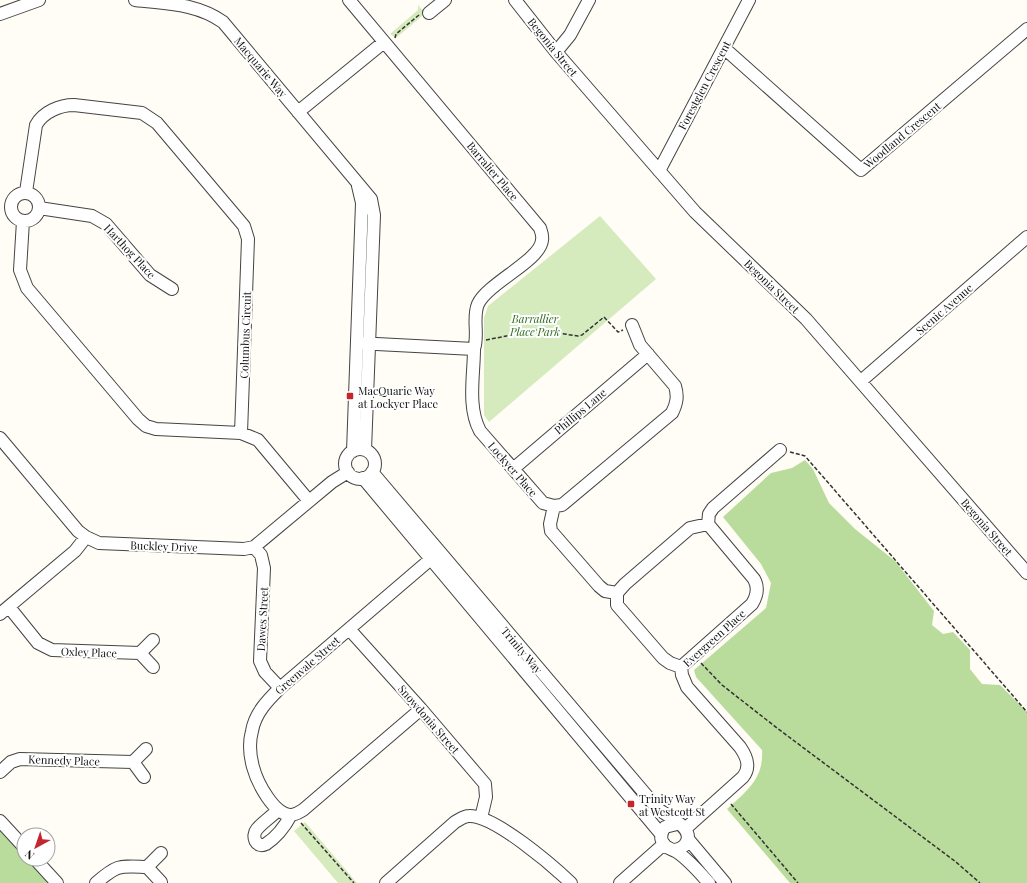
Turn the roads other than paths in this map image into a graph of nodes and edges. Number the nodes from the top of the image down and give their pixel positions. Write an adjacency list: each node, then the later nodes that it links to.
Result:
1 (39, 0): 9 (street)
2 (142, 0): 14 (street, Macquarie Way)
3 (349, 0): 11 (street, Barralier Place)
4 (445, 0): 8 (street)
5 (515, 0): 13 (street, Begonia Street)
6 (589, 0): 13 (street)
7 (749, 0): 12 (street, Forestglen Crescent)
8 (429, 13)
9 (0, 14)
10 (1027, 29): 12 (street, Woodland Crescent)
11 (386, 44): 14 (street); 26 (street, Barralier Place)
12 (724, 48): 15 (street, Forestglen Crescent)
13 (556, 52): 15 (street, Begonia Street)
14 (298, 112): 16 (street, Macquarie Way)
15 (658, 170): 28 (street, Begonia Street)
16 (358, 183): 24 (street, Macquarie Way); 25 (street, Macquarie Way)
17 (26, 192): 18 (street); 19 (street); 29 (street, Columbus Circuit)
18 (5, 204): 20 (street)
19 (39, 208): 20 (street); 22 (street, Harthog Place)
20 (23, 221): 29 (street)
21 (1027, 237): 28 (street, Scenic Avenue)
22 (172, 289)
23 (632, 325): 27 (street)
24 (356, 343): 25 (street); 31 (street, Macquarie Way)
25 (369, 344): 26 (street); 31 (street, Macquarie Way)
26 (475, 345): 33 (street, Lockyer Place)
27 (648, 354): 33 (street, Phillips Lane); 37 (street)
28 (861, 381): 42 (street, Begonia Street)
29 (241, 433): 36 (street)
30 (0, 438): 39 (street, Buckley Drive)
31 (359, 450): 34 (street); 35 (street)
32 (780, 450): 38 (street)
33 (513, 469): 37 (street, Lockyer Place)
34 (348, 472): 35 (street, Trinity Way); 36 (street)
35 (368, 475): 41 (street, Trinity Way)
36 (309, 501): 40 (street)
37 (554, 506): 43 (street)
38 (708, 524): 43 (street); 49 (street, Evergreen Place)
39 (86, 537): 40 (street, Buckley Drive); 44 (street)
40 (254, 547): 50 (street, Dawes Street)
41 (434, 555): 45 (street, Greenvale Street); 60 (street, Trinity Way); 62 (street, Trinity Way)
42 (1027, 573)
43 (617, 593): 49 (street)
44 (4, 611): 47 (street, Oxley Place)
45 (349, 628): 50 (street, Greenvale Street); 51 (street, Snowdonia Street)
46 (153, 640): 47 (street)
47 (140, 654): 48 (street)
48 (153, 667)
49 (681, 667): 60 (street, Evergreen Place)
50 (280, 688): 56 (street, Greenvale Street)
51 (421, 709): 57 (street); 58 (street, Snowdonia Street)
52 (146, 749): 53 (street)
53 (133, 762): 54 (street, Kennedy Place); 55 (street)
54 (0, 772)
55 (144, 777)
56 (278, 810): 57 (street); 57 (street)
57 (293, 814)
58 (481, 818): 70 (street); 71 (street)
59 (0, 821): 61 (street)
60 (684, 830): 62 (street); 63 (street); 74 (street, Trinity Way)
61 (16, 838)
62 (662, 839): 63 (street, Trinity Way); 72 (street)
63 (675, 850): 73 (street, Trinity Way)
64 (161, 853): 66 (street)
65 (42, 867): 68 (street)
66 (147, 867): 67 (street); 69 (street)
67 (161, 882)
68 (57, 883)
69 (96, 883)
70 (386, 883)
71 (571, 883)
72 (620, 883)
73 (709, 883)
74 (725, 883)

